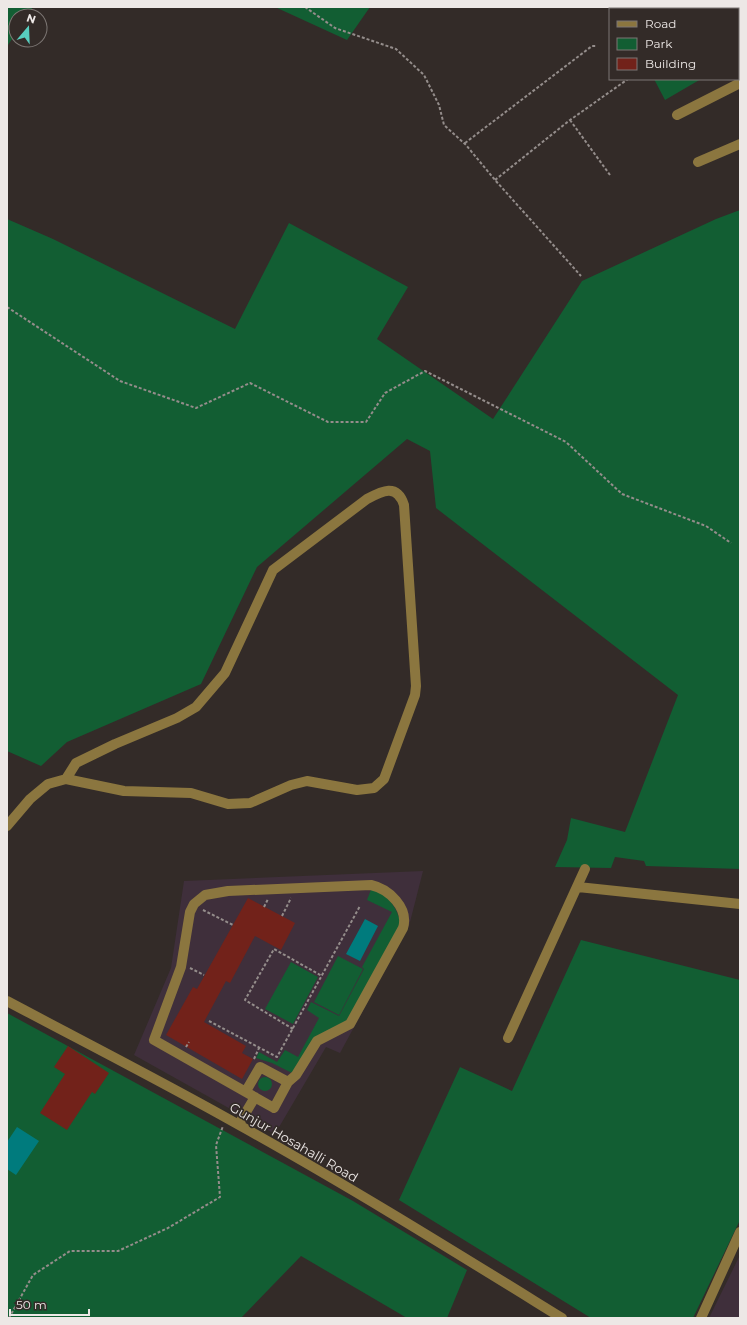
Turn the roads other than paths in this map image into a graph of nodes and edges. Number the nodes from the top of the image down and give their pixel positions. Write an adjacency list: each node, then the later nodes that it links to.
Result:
1 (740, 83): 2 (street)
2 (677, 115)
3 (740, 144): 4 (street)
4 (698, 162)
5 (66, 779): 5 (street); 6 (street)
6 (7, 826)
7 (585, 869): 8 (street)
8 (578, 887): 9 (street); 11 (street)
9 (740, 904)
10 (7, 1001): 14 (street, Gunjur Hosahalli Road)
11 (508, 1038)
12 (288, 1082): 13 (street); 13 (street); 13 (street)
13 (250, 1094): 14 (street)
14 (239, 1124): 16 (street, Gunjur Hosahalli Road)
15 (740, 1232): 17 (street)
16 (562, 1318)
17 (701, 1318)

